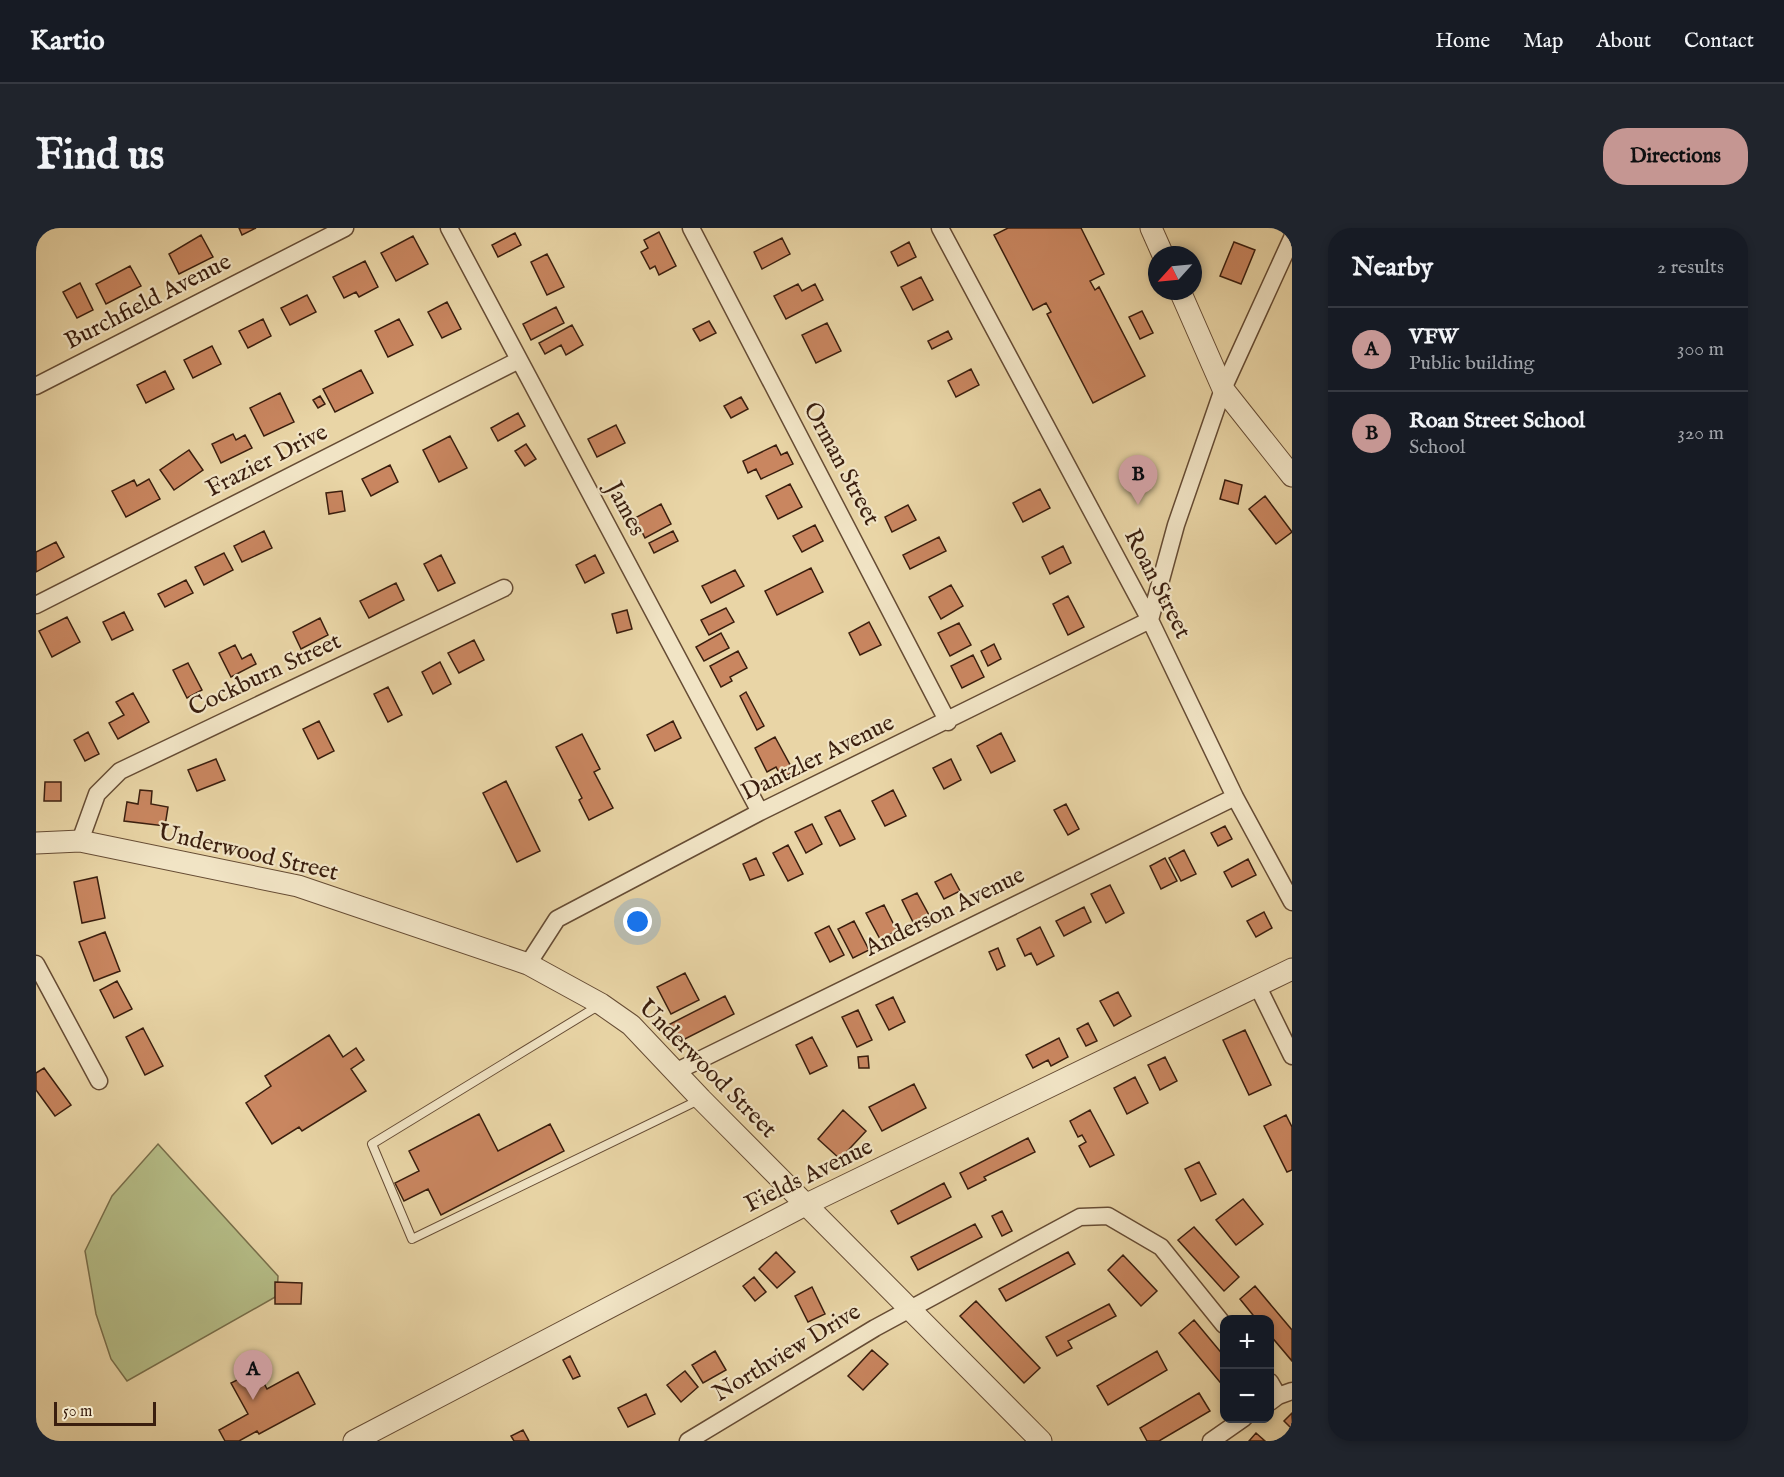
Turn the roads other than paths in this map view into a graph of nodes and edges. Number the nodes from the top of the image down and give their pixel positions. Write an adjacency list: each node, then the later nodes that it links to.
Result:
1 (345, 228): 10 (street, Burchfield Avenue)
2 (449, 228): 9 (street, James)
3 (691, 228): 16 (street, Orman Street)
4 (940, 228): 15 (street, Roan Street)
5 (1151, 228): 7 (street)
6 (1292, 238): 11 (street)
7 (1159, 246)
8 (1184, 300): 11 (street)
9 (519, 360): 14 (street, Frazier Drive); 18 (street, James)
10 (36, 386)
11 (1223, 389): 12 (street); 15 (street)
12 (1292, 476)
13 (504, 588): 19 (street, Cockburn Street)
14 (36, 605)
15 (1150, 620): 16 (street, Dantzler Avenue); 17 (street, Roan Street)
16 (948, 722): 18 (street, Dantzler Avenue)
17 (1234, 797): 21 (street, Roan Street); 28 (street, Anderson Avenue)
18 (760, 812): 23 (street, Dantzler Avenue)
19 (80, 841): 20 (street, Underwood Street); 23 (street, Underwood Street)
20 (36, 843)
21 (1292, 902)
22 (36, 964): 29 (street)
23 (528, 964): 26 (street, Underwood Street)
24 (1292, 969): 25 (street, Fields Avenue)
25 (1258, 987): 27 (street); 31 (street, Fields Avenue)
26 (601, 1004): 28 (street, Underwood Street); 30 (lane)
27 (1292, 1056)
28 (677, 1071): 30 (street, Underwood Street)
29 (99, 1081)
30 (701, 1099): 31 (street, Underwood Street)
31 (807, 1204): 32 (street, Underwood Street); 35 (street, Fields Avenue)
32 (912, 1308): 33 (street, Northview Drive); 36 (street, Northview Drive); 37 (street, Underwood Street)
33 (1220, 1320)
34 (1238, 1423): 38 (street)
35 (354, 1441)
36 (688, 1441)
37 (1041, 1441)
38 (1211, 1441)

